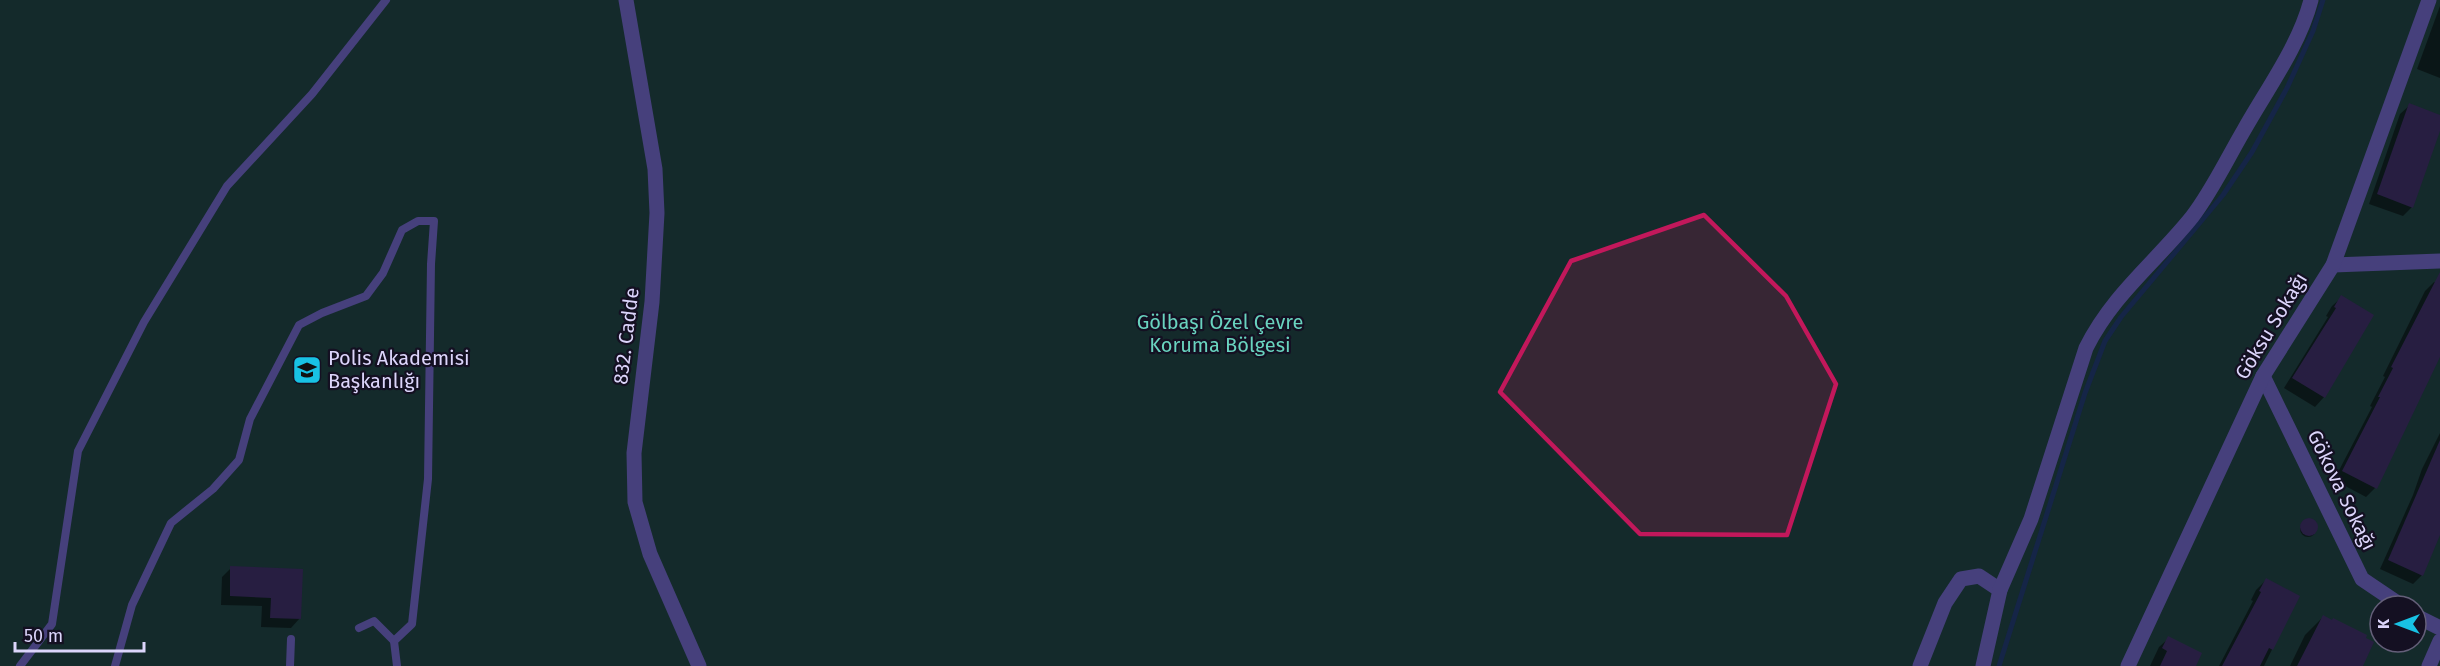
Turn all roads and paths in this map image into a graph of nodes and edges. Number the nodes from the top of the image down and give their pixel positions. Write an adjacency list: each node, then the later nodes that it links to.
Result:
1 (386, 0): 14 (lane)
2 (626, 0): 18 (street, 832. Cadde)
3 (2311, 0): 8 (street)
4 (2429, 0): 6 (street, Göksu Sokağı)
5 (2440, 261): 6 (street)
6 (2333, 265): 7 (street, Göksu Sokağı)
7 (2263, 376): 9 (street, Gökova Sokağı); 21 (street, Göksu Sokağı)
8 (2000, 590): 19 (street); 20 (street)
9 (2384, 594)
10 (359, 628): 12 (lane)
11 (291, 639): 16 (lane)
12 (394, 641): 15 (lane); 17 (lane)
13 (2440, 641): 22 (street)
14 (20, 666)
15 (116, 666)
16 (290, 666)
17 (397, 666)
18 (699, 666)
19 (1920, 666)
20 (1983, 666)
21 (2128, 666)
22 (2429, 666)

